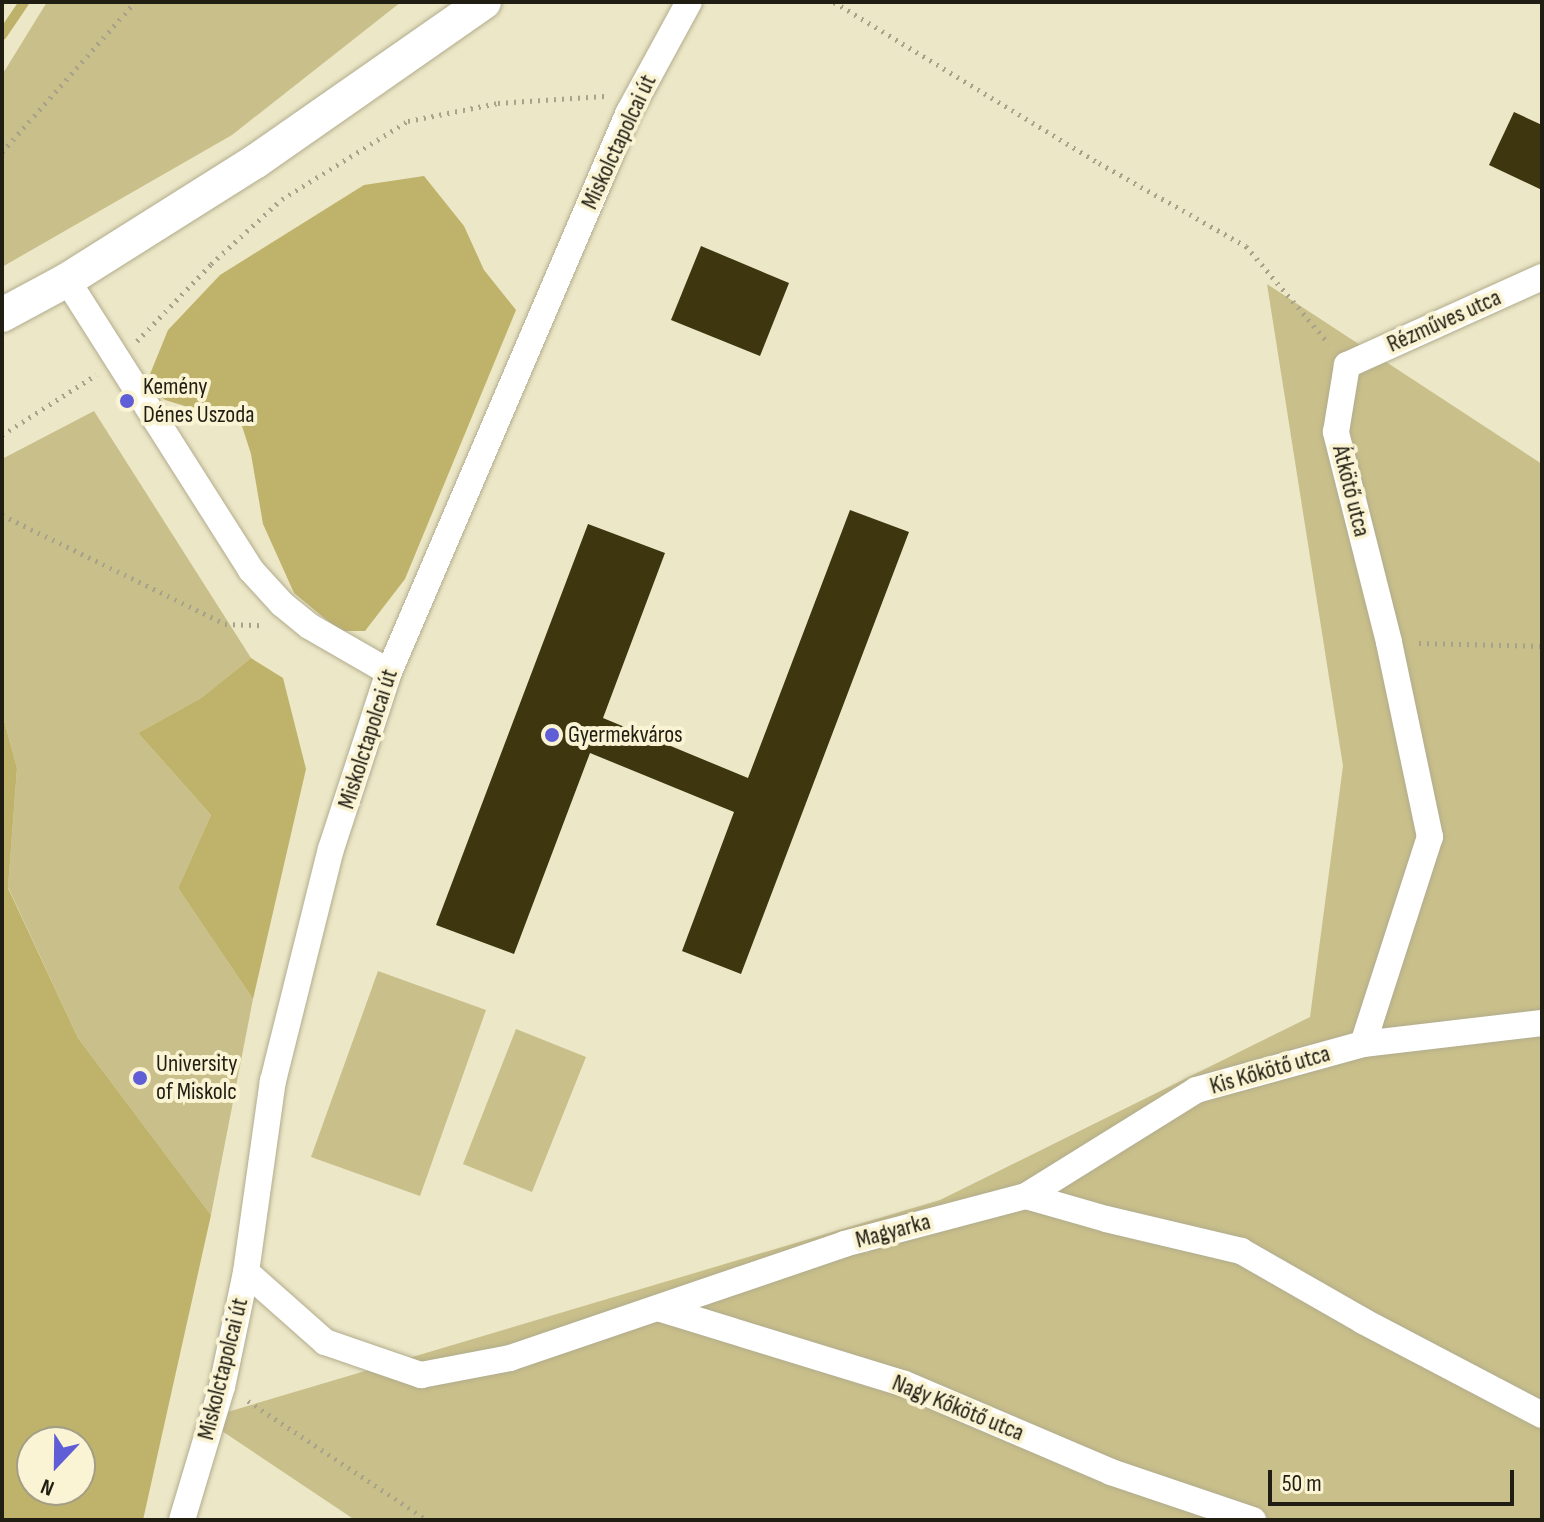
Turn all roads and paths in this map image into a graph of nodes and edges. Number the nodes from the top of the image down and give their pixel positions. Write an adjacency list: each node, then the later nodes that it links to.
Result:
1 (135, 2): 6 (path)
2 (484, 2): 8 (street)
3 (689, 2): 5 (street, Miskolctapolcai út)
4 (834, 2): 11 (path)
5 (638, 96): 10 (path); 17 (street, Miskolctapolcai út)
6 (2, 152)
7 (1542, 277): 11 (street, Rézműves utca)
8 (67, 280): 9 (street); 10 (street)
9 (2, 315)
10 (119, 360): 12 (path); 14 (street)
11 (1347, 365): 15 (street, Átkötő utca)
12 (2, 435)
13 (2, 515): 14 (path)
14 (282, 604): 17 (street)
15 (1389, 642): 16 (path); 19 (street, Átkötő utca)
16 (1542, 646)
17 (389, 672): 21 (street, Miskolctapolcai út)
18 (1542, 1023): 19 (street, Kis Kőkötő utca)
19 (1363, 1044): 20 (street, Kis Kőkötő utca)
20 (1026, 1196): 22 (street, Magyarka); 24 (street, Magyarka)
21 (246, 1272): 22 (street, Magyarka); 23 (street, Miskolctapolcai út)
22 (658, 1308): 27 (street, Nagy Kőkötő utca)
23 (222, 1387): 25 (street, Miskolctapolcai út); 26 (path)
24 (1542, 1415)
25 (182, 1520)
26 (427, 1520)
27 (1253, 1520)

